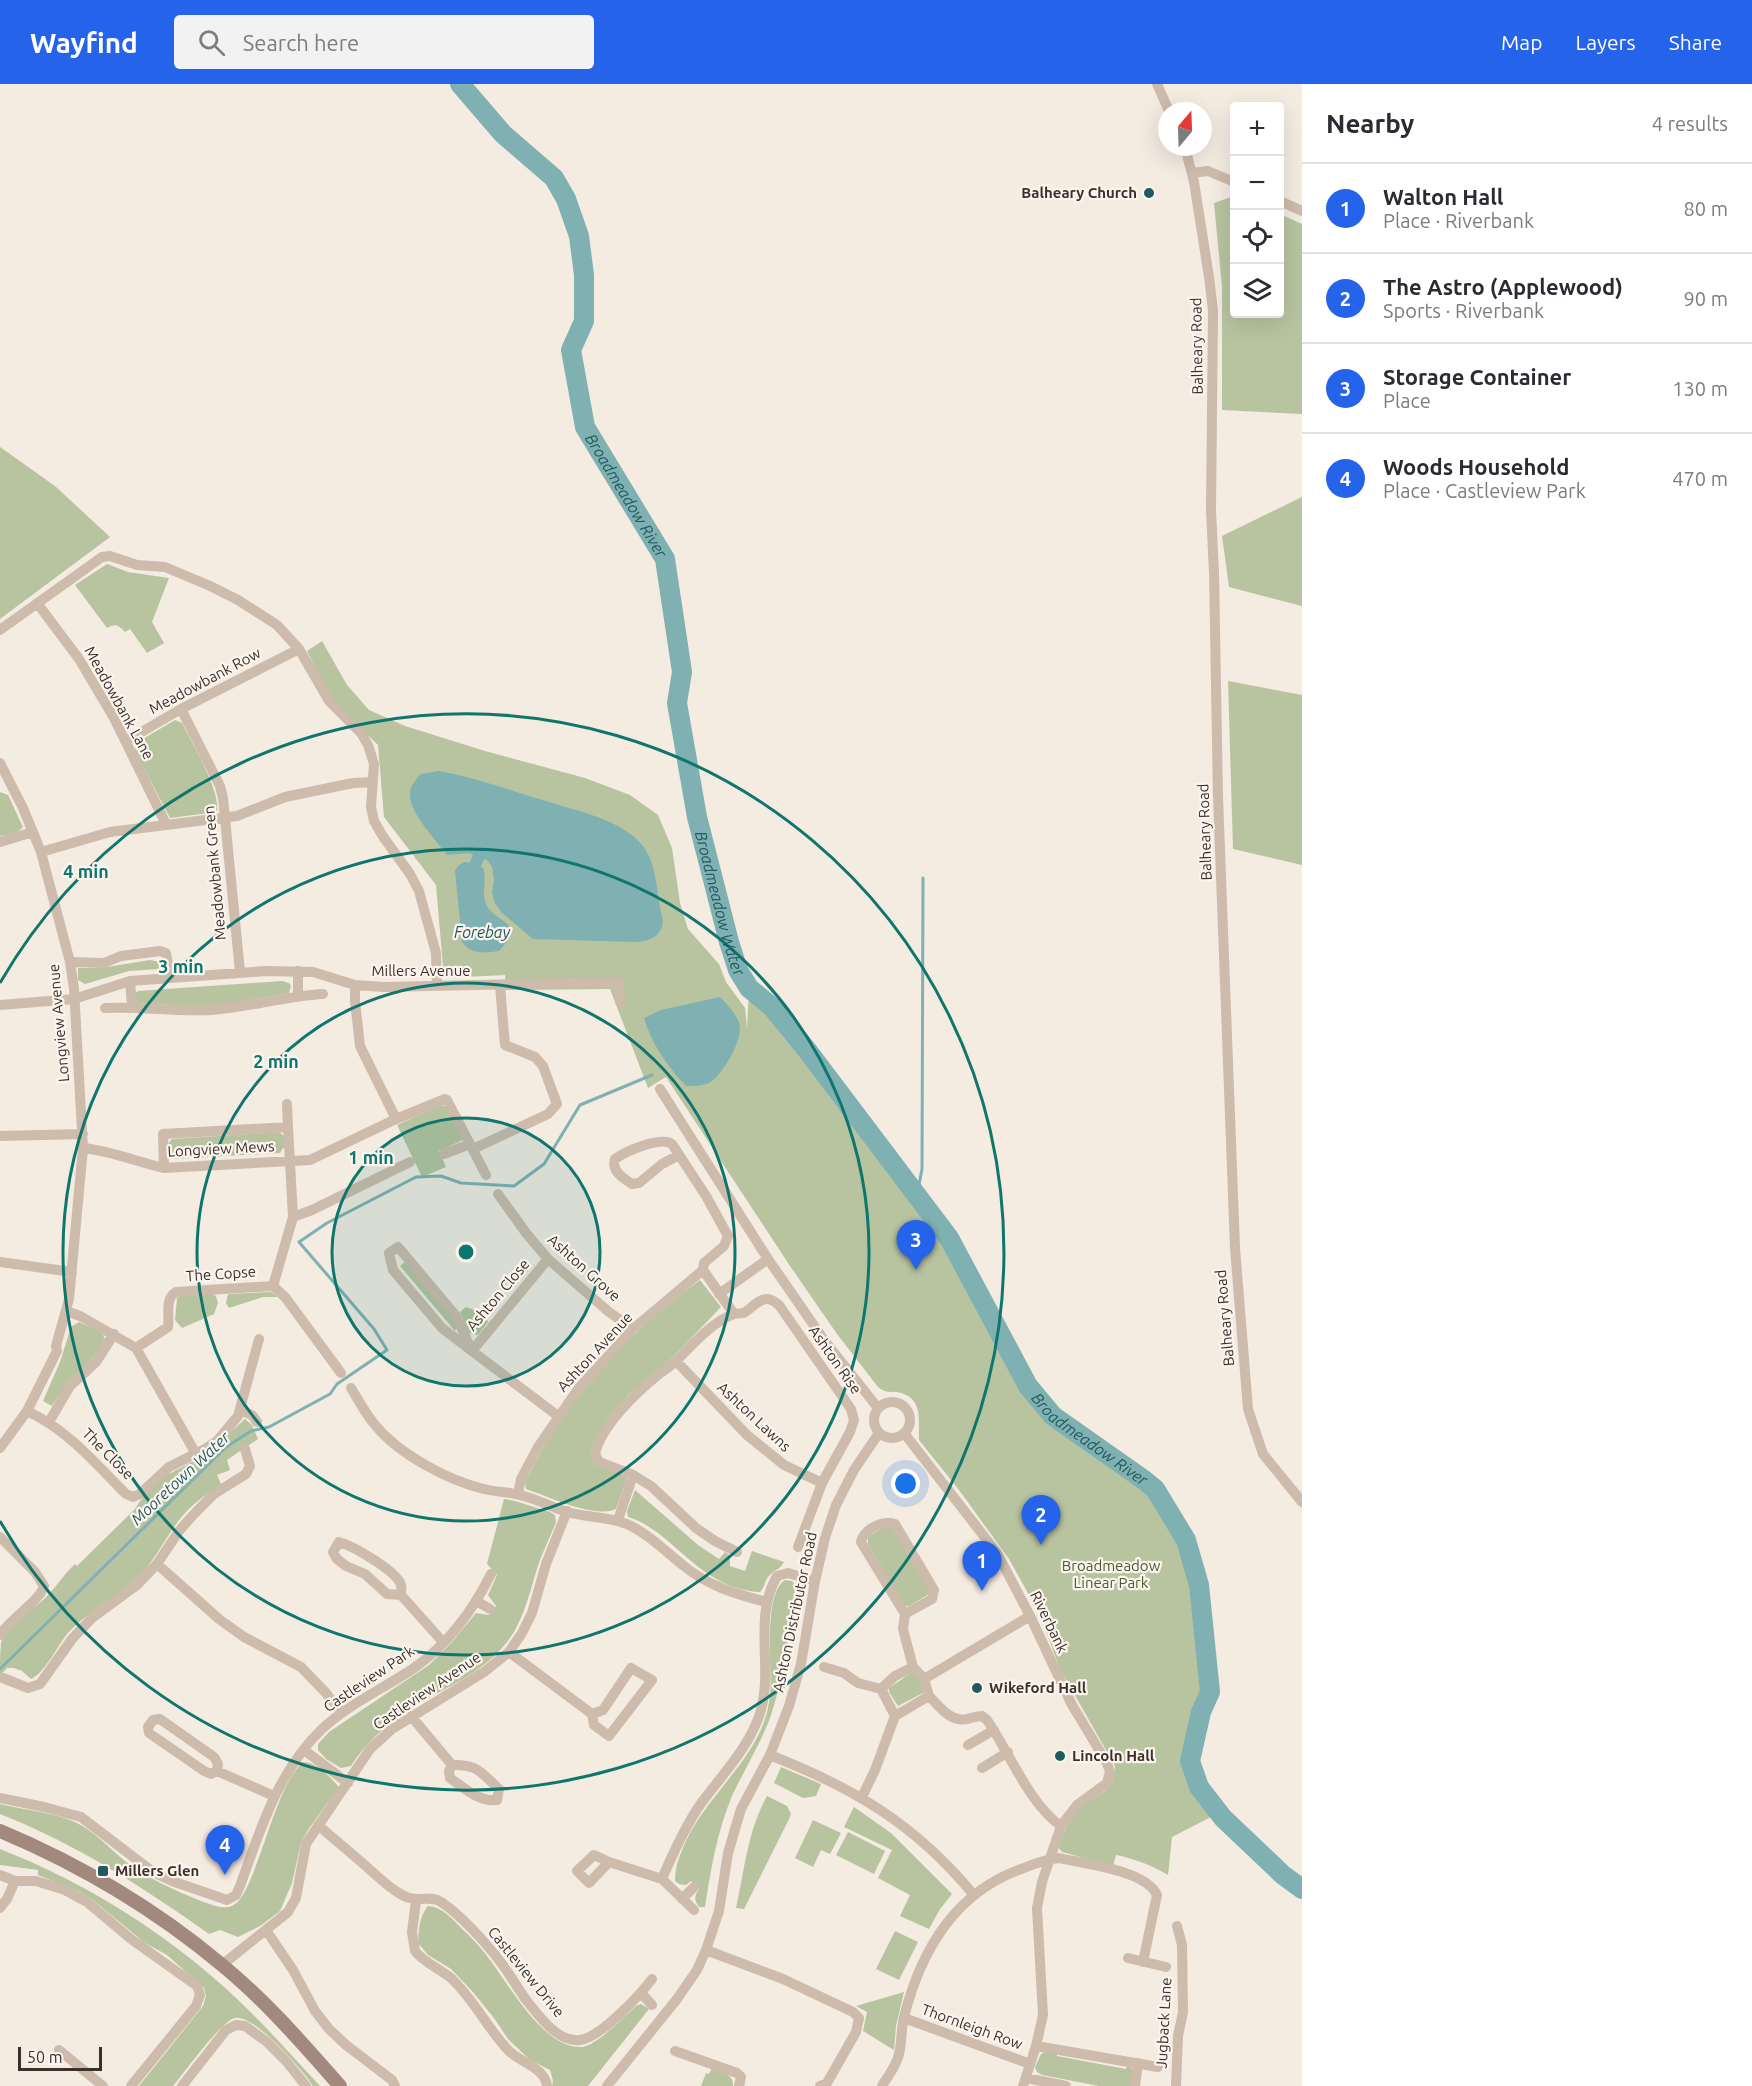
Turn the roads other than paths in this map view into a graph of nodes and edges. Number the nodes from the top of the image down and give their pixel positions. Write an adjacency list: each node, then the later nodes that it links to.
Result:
1 (1157, 84): 2 (street)
2 (1165, 102)
3 (1187, 156): 4 (street, Balheary Road)
4 (1192, 173): 5 (street); 83 (street, Balheary Road)
5 (1230, 180)
6 (1284, 203): 7 (street)
7 (1302, 212)
8 (37, 603): 9 (street); 10 (street); 12 (street, Meadowbank Lane)
9 (0, 630)
10 (299, 649): 11 (street, Meadowbank Row); 15 (street)
11 (181, 709): 12 (street, Meadowbank Row); 16 (street, Meadowbank Green)
12 (126, 741): 17 (street, Meadowbank Lane)
13 (0, 763): 14 (street, Longview Avenue)
14 (4, 781): 18 (street, Longview Avenue)
15 (373, 782): 16 (street); 27 (street)
16 (225, 818): 17 (street); 23 (street, Meadowbank Green)
17 (166, 824): 20 (street)
18 (33, 832): 19 (street); 20 (street, Longview Avenue)
19 (0, 842)
20 (41, 852): 21 (street, Longview Avenue)
21 (70, 962): 24 (street); 31 (street, Longview Avenue)
22 (298, 971): 23 (street, Millers Avenue); 26 (street, Millers Avenue); 30 (street)
23 (240, 972): 24 (street, Millers Avenue)
24 (170, 977): 25 (street, Millers Avenue)
25 (129, 981): 31 (street, Millers Avenue); 34 (street)
26 (356, 985): 27 (street, Millers Avenue); 38 (street)
27 (436, 986): 28 (street, Millers Avenue)
28 (500, 986): 32 (street, Millers Avenue); 42 (street)
29 (323, 994): 30 (street)
30 (298, 996): 34 (street)
31 (74, 999): 33 (street, Millers Avenue); 40 (street, Longview Avenue)
32 (620, 1002)
33 (0, 1005)
34 (132, 1006): 35 (street)
35 (105, 1008)
36 (660, 1089): 53 (street)
37 (287, 1104): 39 (street, The Copse)
38 (396, 1119): 42 (street, Longview Mews); 46 (street, Longview Mews)
39 (288, 1127): 46 (street, The Copse); 48 (street)
40 (83, 1134): 41 (street); 43 (street, Longview Avenue)
41 (0, 1136)
42 (472, 1146): 44 (street); 49 (street)
43 (83, 1148): 48 (street, Longview Mews); 56 (street, Longview Avenue)
44 (444, 1154)
45 (679, 1155): 45 (street); 55 (street, Ashton Avenue)
46 (291, 1161): 48 (street, Longview Mews); 51 (street, The Copse)
47 (410, 1162): 51 (street)
48 (164, 1168)
49 (486, 1175)
50 (498, 1194): 52 (street, Ashton Grove)
51 (293, 1217): 57 (street, The Copse)
52 (548, 1259): 61 (street, Ashton Grove); 65 (street, Ashton Close)
53 (768, 1259): 58 (street); 69 (street)
54 (0, 1262): 56 (street)
55 (703, 1270): 58 (street); 61 (street, Ashton Avenue)
56 (72, 1272): 59 (street)
57 (273, 1286): 64 (street, The Copse); 67 (street, The Copse)
58 (720, 1294): 60 (street)
59 (66, 1311): 62 (street); 71 (street)
60 (734, 1314): 66 (street); 81 (street, Ashton Rise)
61 (633, 1329): 72 (street, Ashton Avenue)
62 (114, 1334): 64 (street); 73 (street)
63 (259, 1339): 70 (street, The Close)
64 (136, 1348): 79 (street)
65 (472, 1351): 65 (street); 72 (street)
66 (676, 1361): 80 (street); 81 (street, Ashton Lawns)
67 (340, 1373)
68 (351, 1388): 82 (street)
69 (878, 1408): 75 (street); 76 (street)
70 (240, 1410): 74 (street); 79 (street, The Close)
71 (27, 1411): 73 (street, The Close); 77 (street)
72 (558, 1416): 82 (street, Ashton Avenue)
73 (49, 1422): 79 (street, The Close)
74 (257, 1422)
75 (879, 1433): 76 (street); 91 (street, Ashton Distributor Road)
76 (904, 1433): 97 (street, Riverbank)
77 (0, 1448)
78 (245, 1449): 89 (street)
79 (196, 1454)
80 (633, 1475): 85 (street); 88 (street)
81 (822, 1483): 87 (street, Ashton Rise)
82 (518, 1494): 84 (street)
83 (1302, 1502)
84 (567, 1512): 85 (street); 100 (street, Castleview Avenue)
85 (618, 1520): 94 (street)
86 (0, 1537): 98 (street)
87 (798, 1547)
88 (737, 1552)
89 (157, 1564): 103 (street); 107 (street)
90 (491, 1574): 93 (street, Castleview Park)
91 (815, 1581): 94 (street); 115 (street, Ashton Distributor Road)
92 (401, 1594): 92 (street); 99 (street)
93 (478, 1602): 95 (street); 99 (street, Castleview Park)
94 (766, 1602): 129 (street)
95 (490, 1609)
96 (904, 1614): 96 (street); 102 (street)
97 (1030, 1616): 104 (street); 124 (street, Riverbank)
98 (0, 1635)
99 (443, 1642): 107 (street, Castleview Park)
100 (509, 1652): 108 (street); 109 (street, Castleview Avenue)
101 (824, 1667): 105 (street)
102 (913, 1667): 104 (street); 105 (street)
103 (3, 1678)
104 (924, 1679): 106 (street)
105 (880, 1689): 110 (street)
106 (929, 1696): 110 (street); 111 (street)
107 (342, 1713): 113 (street, Castleview Park)
108 (592, 1714): 108 (street)
109 (411, 1716): 116 (street); 119 (street, Castleview Avenue)
110 (895, 1716): 121 (street)
111 (994, 1730): 112 (street); 114 (street)
112 (968, 1745)
113 (304, 1750): 119 (street); 120 (street, Castleview Park)
114 (1008, 1752): 117 (street); 124 (street)
115 (770, 1755): 121 (street); 139 (street, Ashton Distributor Road)
116 (452, 1765): 116 (street)
117 (982, 1768)
118 (217, 1771): 118 (street); 120 (street)
119 (348, 1783): 123 (street, Castleview Avenue)
120 (274, 1796): 122 (street, Castleview Park)
121 (862, 1797): 132 (street)
122 (0, 1798)
123 (318, 1825): 134 (street, Castleview Drive); 138 (street, Castleview Avenue)
124 (1061, 1826): 126 (street, Riverbank)
125 (0, 1831): 142 (street)
126 (1048, 1859): 132 (street); 141 (street); 148 (street, Riverbank)
127 (609, 1862): 129 (street)
128 (0, 1875): 130 (street)
129 (662, 1879): 133 (street)
130 (15, 1881): 135 (street); 156 (street)
131 (694, 1887): 133 (street)
132 (973, 1894): 147 (street)
133 (682, 1899): 136 (street)
134 (416, 1901): 145 (street, Castleview Drive); 161 (street)
135 (0, 1908)
136 (694, 1910)
137 (1177, 1926): 168 (street, Jugback Lane)
138 (266, 1930): 142 (street, Castleview Avenue); 160 (street)
139 (706, 1950): 162 (street, Ashton Distributor Road); 164 (street)
140 (1128, 1958): 141 (street)
141 (1143, 1962): 143 (street)
142 (222, 1965): 159 (street)
143 (1166, 1967)
144 (652, 1979): 145 (street, Castleview Drive)
145 (641, 1993): 146 (street)
146 (652, 2005)
147 (904, 2019): 152 (street, Thornleigh Row); 165 (street)
148 (1036, 2046): 151 (street); 152 (street, Riverbank)
149 (58, 2050): 155 (street)
150 (675, 2051): 163 (street)
151 (1138, 2063): 153 (street); 167 (street)
152 (1030, 2064): 154 (street, Riverbank)
153 (1158, 2067)
154 (1025, 2082): 166 (street)
155 (104, 2086)
156 (131, 2086)
157 (182, 2086): 158 (street)
158 (306, 2086)
159 (340, 2086)
160 (395, 2086)
161 (547, 2086)
162 (607, 2086)
163 (739, 2086)
164 (820, 2086)
165 (882, 2086)
166 (1066, 2086)
167 (1135, 2086)
168 (1176, 2086)

